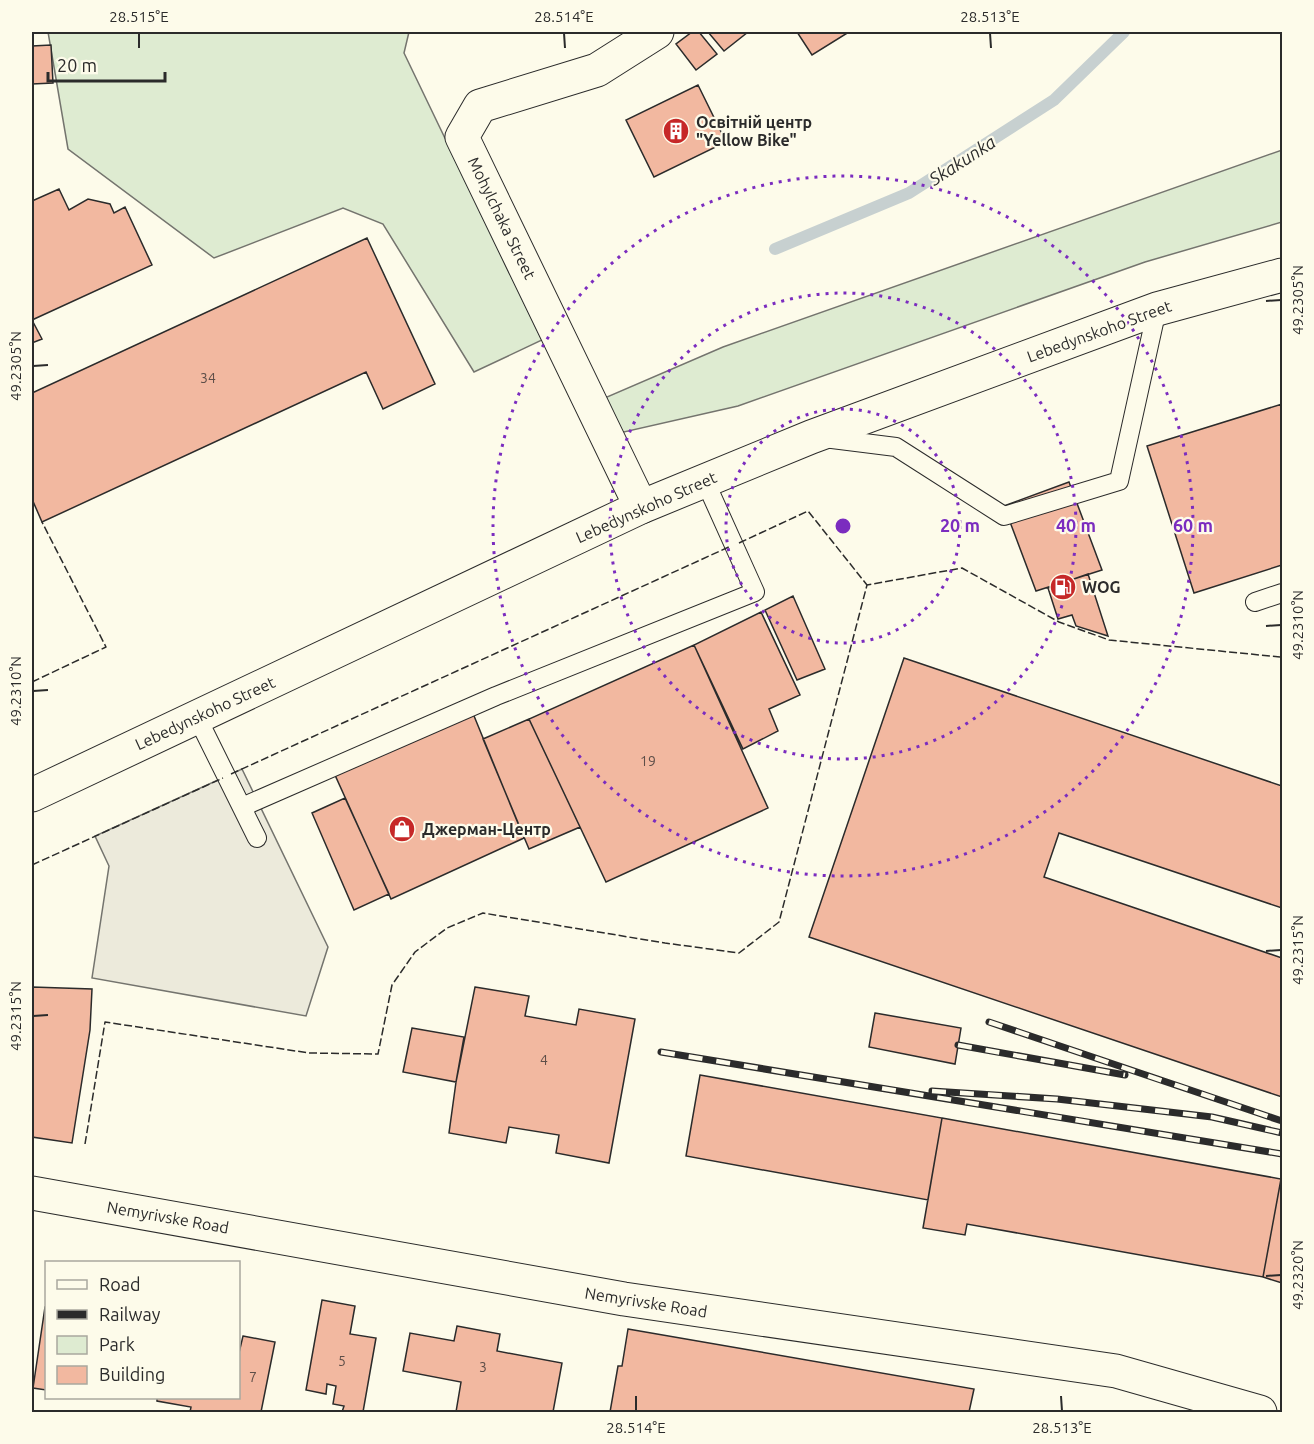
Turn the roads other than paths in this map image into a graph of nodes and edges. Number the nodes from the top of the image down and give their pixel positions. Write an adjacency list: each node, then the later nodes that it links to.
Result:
1 (657, 32): 6 (street, Mohylchaka Street)
2 (1282, 275): 3 (street, Lebedynskoho Street)
3 (1157, 309): 4 (street, Lebedynskoho Street); 4 (lane)
4 (811, 437): 5 (street, Lebedynskoho Street)
5 (705, 481): 6 (street, Lebedynskoho Street); 11 (lane)
6 (641, 507): 9 (street, Lebedynskoho Street)
7 (1282, 593): 8 (lane)
8 (1255, 602)
9 (196, 717): 10 (street, Lebedynskoho Street); 11 (lane)
10 (32, 795)
11 (242, 807): 12 (lane)
12 (256, 838)
13 (32, 1193): 14 (street, Nemyrivske Road)
14 (1260, 1413)

